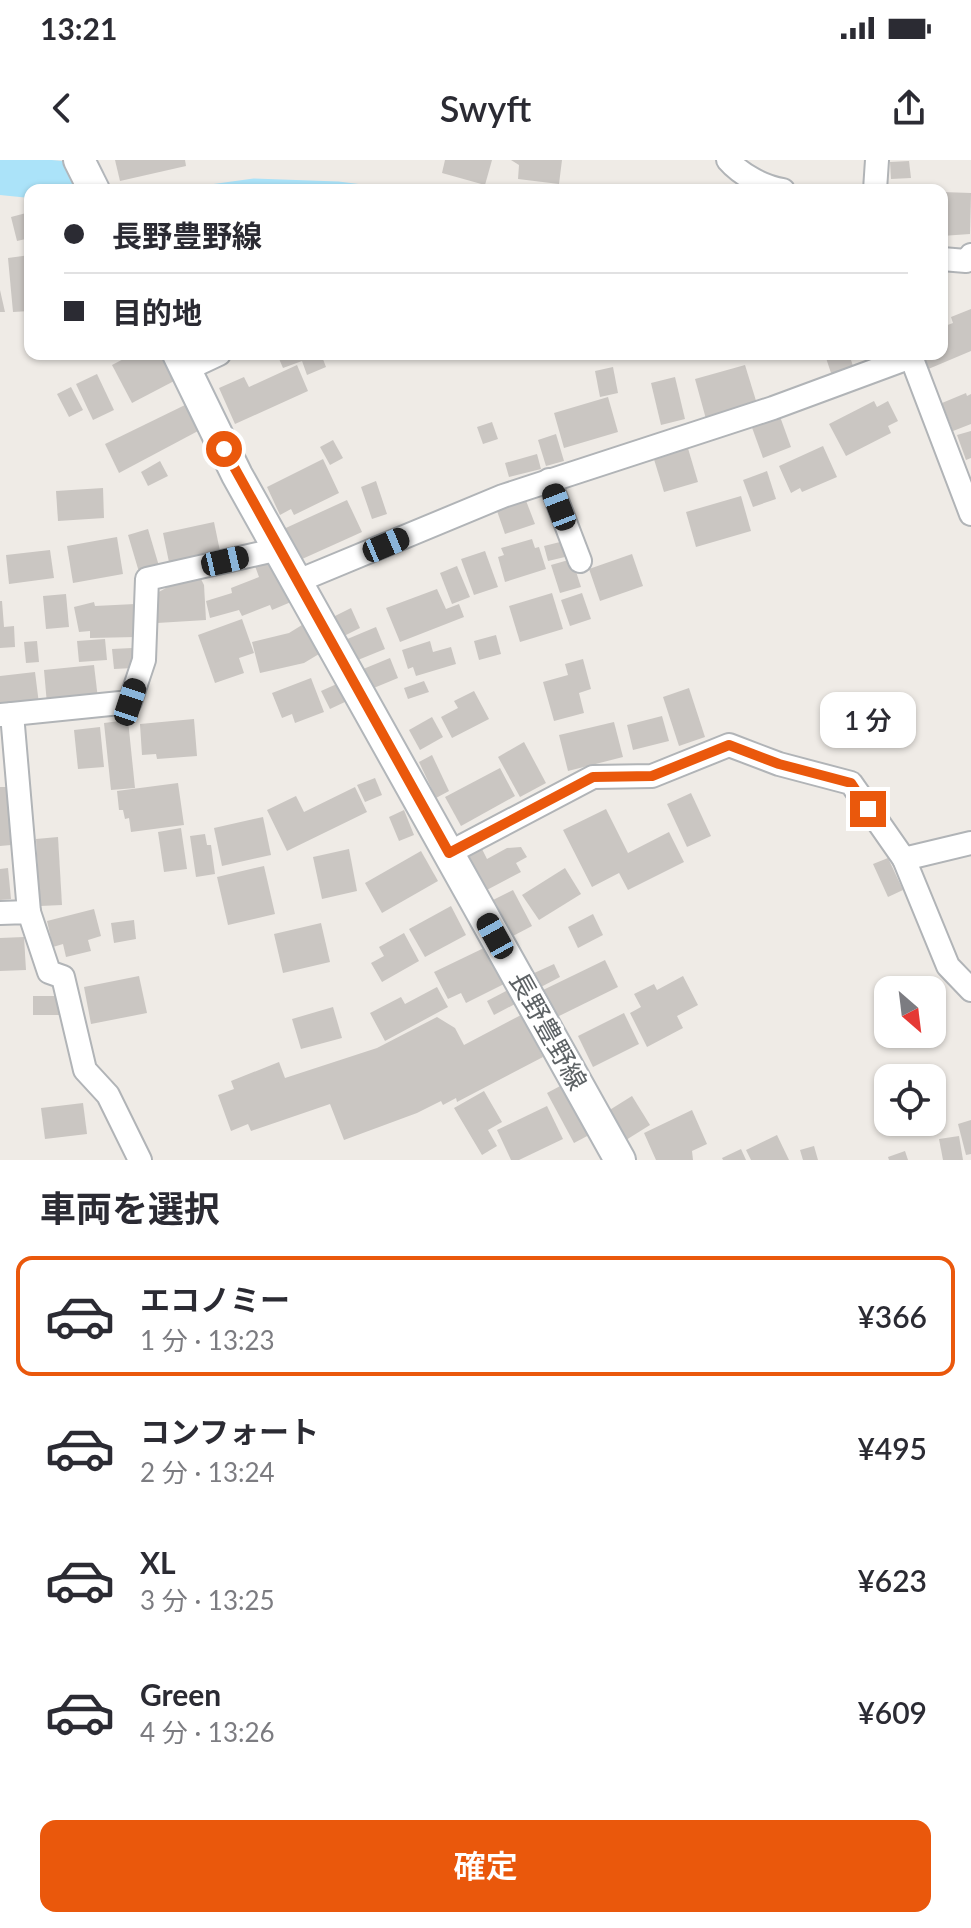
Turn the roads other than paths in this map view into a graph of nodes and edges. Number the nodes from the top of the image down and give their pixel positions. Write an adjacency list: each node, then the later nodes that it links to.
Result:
1 (79, 160): 4 (main road)
2 (728, 160): 5 (street)
3 (877, 160): 6 (street)
4 (91, 184)
5 (762, 184)
6 (875, 184)
7 (971, 255): 8 (street)
8 (948, 260)
9 (897, 360): 12 (street)
10 (912, 360): 13 (street)
11 (182, 362): 14 (main road, 長野豊野線)
12 (549, 480): 15 (street); 16 (street)
13 (971, 514)
14 (279, 549): 16 (main road, 長野豊野線); 17 (street)
15 (580, 561)
16 (298, 581): 19 (main road, 長野豊野線)
17 (6, 715): 21 (street)
18 (971, 843): 20 (street)
19 (449, 853): 20 (street); 25 (main road, 長野豊野線)
20 (904, 859): 23 (street)
21 (29, 912): 22 (street); 24 (street)
22 (0, 913)
23 (971, 990)
24 (140, 1160)
25 (620, 1160)

